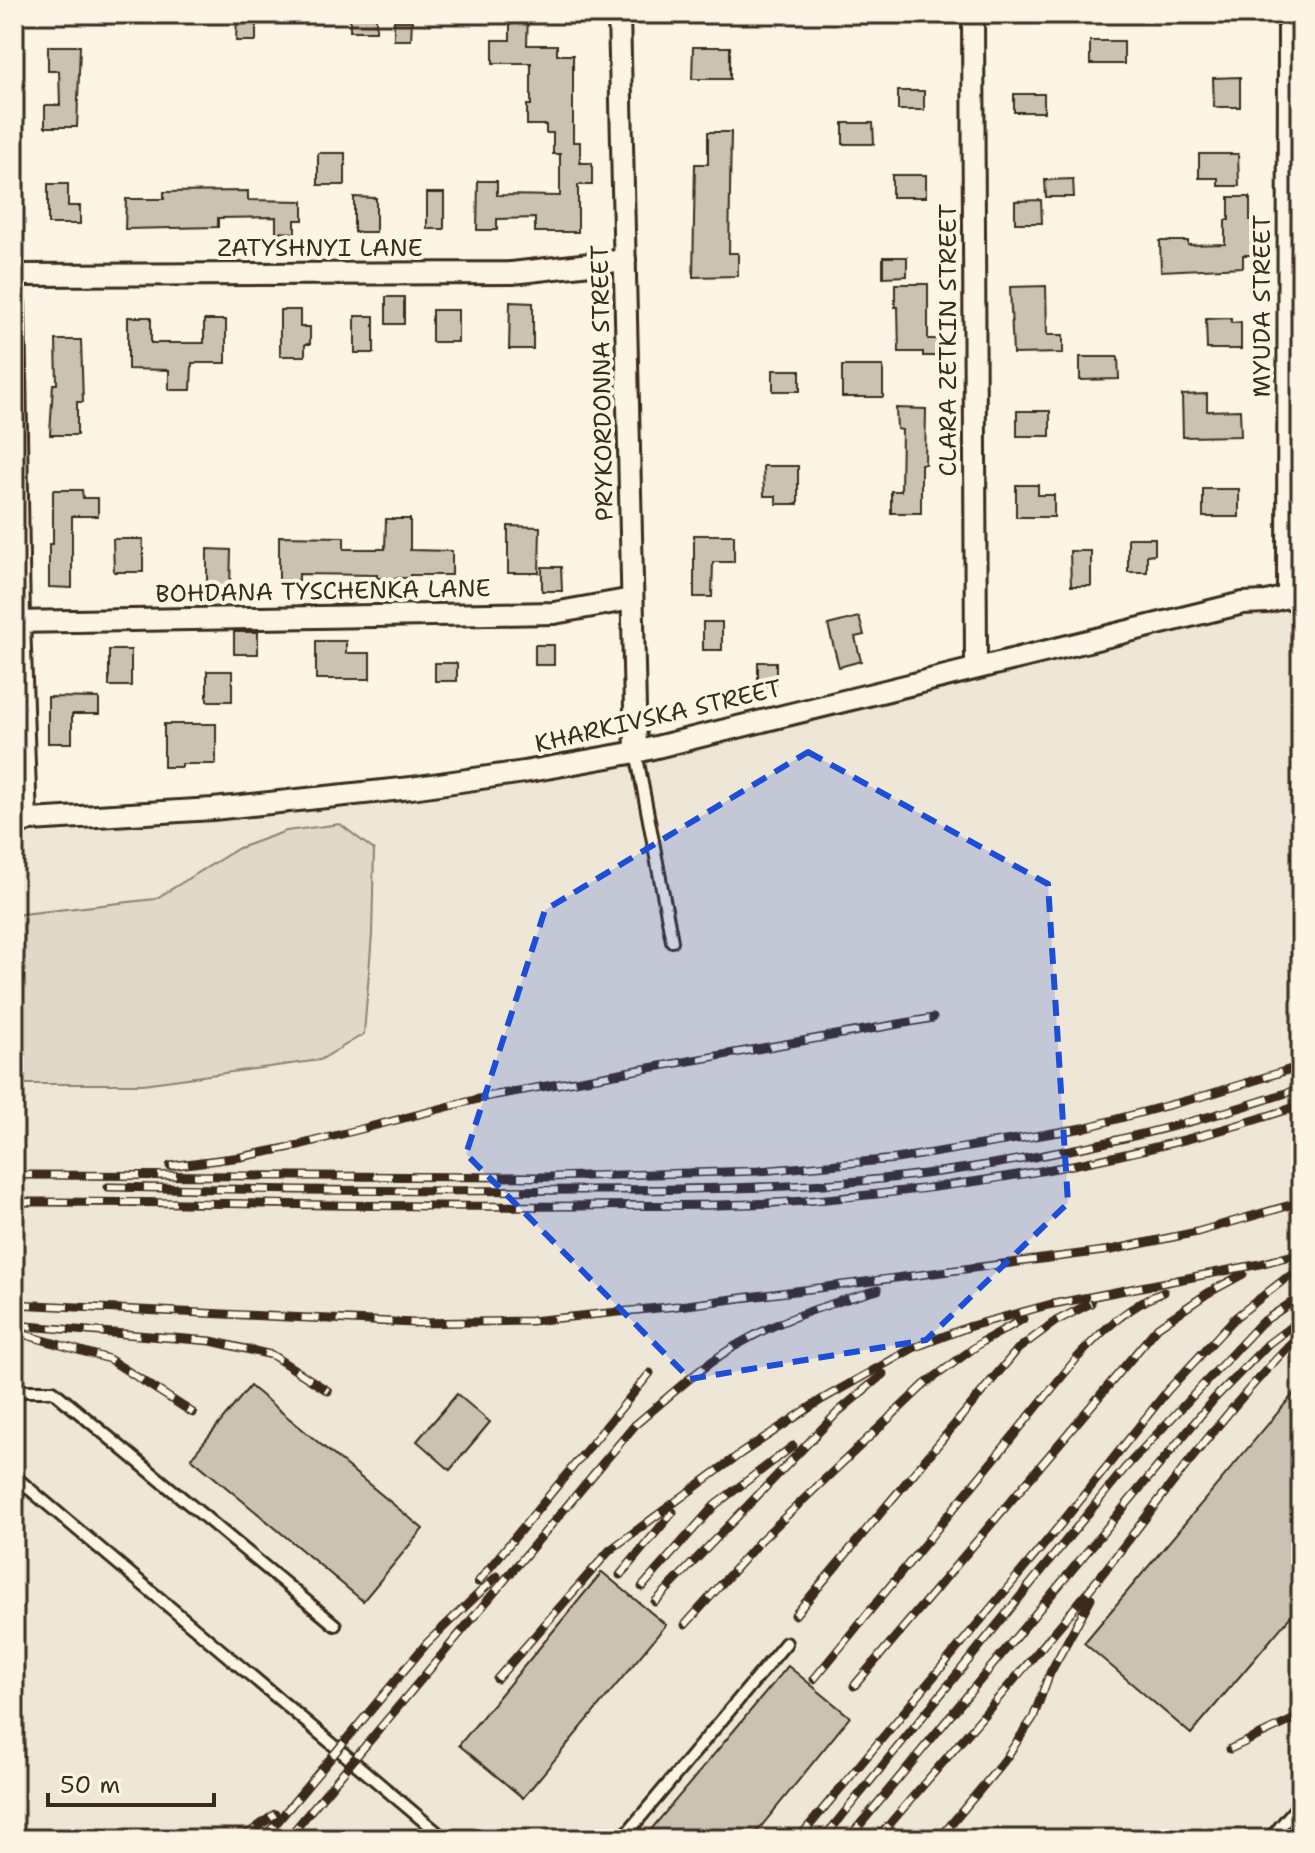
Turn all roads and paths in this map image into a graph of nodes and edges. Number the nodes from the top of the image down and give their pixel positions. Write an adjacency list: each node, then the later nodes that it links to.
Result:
1 (619, 14): 4 (street, PRYKORDONNA STREET)
2 (973, 14): 10 (street, CLARA ZETKIN STREET)
3 (1289, 14): 7 (street, MYUDA STREET)
4 (625, 260): 5 (street, ZATYSHNYI LANE); 8 (street, PRYKORDONNA STREET)
5 (14, 275)
6 (14, 304): 9 (street)
7 (1294, 595): 10 (street, KHARKIVSKA STREET)
8 (632, 599): 9 (street, BOHDANA TYSCHENKA LANE); 11 (street, PRYKORDONNA STREET)
9 (17, 622): 12 (street)
10 (976, 666): 11 (street, KHARKIVSKA STREET)
11 (636, 752): 12 (street, KHARKIVSKA STREET); 13 (lane)
12 (20, 821)
13 (672, 941)
14 (14, 1391): 16 (lane)
15 (14, 1476): 19 (lane)
16 (335, 1625)
17 (786, 1643): 20 (lane)
18 (1301, 1802): 21 (lane)
19 (445, 1839)
20 (622, 1839)
21 (1270, 1839)

